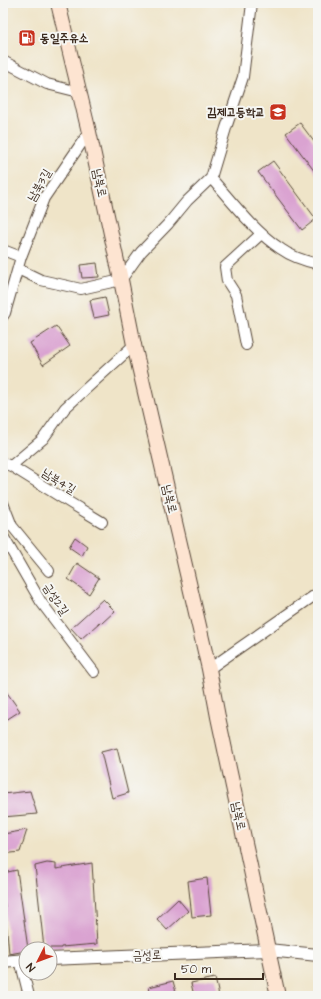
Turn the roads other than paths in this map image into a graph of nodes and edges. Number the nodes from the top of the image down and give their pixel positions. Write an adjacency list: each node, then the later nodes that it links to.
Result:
1 (58, 3): 4 (main road, 남북로)
2 (252, 3): 6 (street)
3 (3, 61): 4 (street)
4 (79, 92): 5 (main road, 남북로)
5 (89, 132): 9 (street, 남북3길); 12 (main road, 남북로)
6 (211, 178): 7 (street); 12 (street)
7 (261, 234): 10 (street); 15 (street)
8 (3, 250): 9 (street)
9 (21, 257): 11 (street, 남북3길)
10 (318, 264)
11 (18, 269): 12 (street); 13 (street, 남북3길)
12 (122, 280): 14 (main road, 남북로)
13 (3, 316)
14 (134, 344): 16 (street); 22 (main road, 남북로)
15 (246, 345)
16 (7, 465): 18 (street, 남북4길)
17 (3, 503): 20 (street)
18 (102, 522)
19 (3, 536): 23 (street, 금성2길)
20 (49, 571)
21 (318, 593): 22 (street)
22 (209, 669): 24 (main road, 남북로)
23 (94, 672)
24 (268, 950): 25 (street, 금성로); 26 (street, 금성로); 31 (main road, 남북로)
25 (318, 955)
26 (58, 959)
27 (18, 960): 28 (street)
28 (3, 962)
29 (26, 981): 30 (street)
30 (29, 996)
31 (278, 996)

